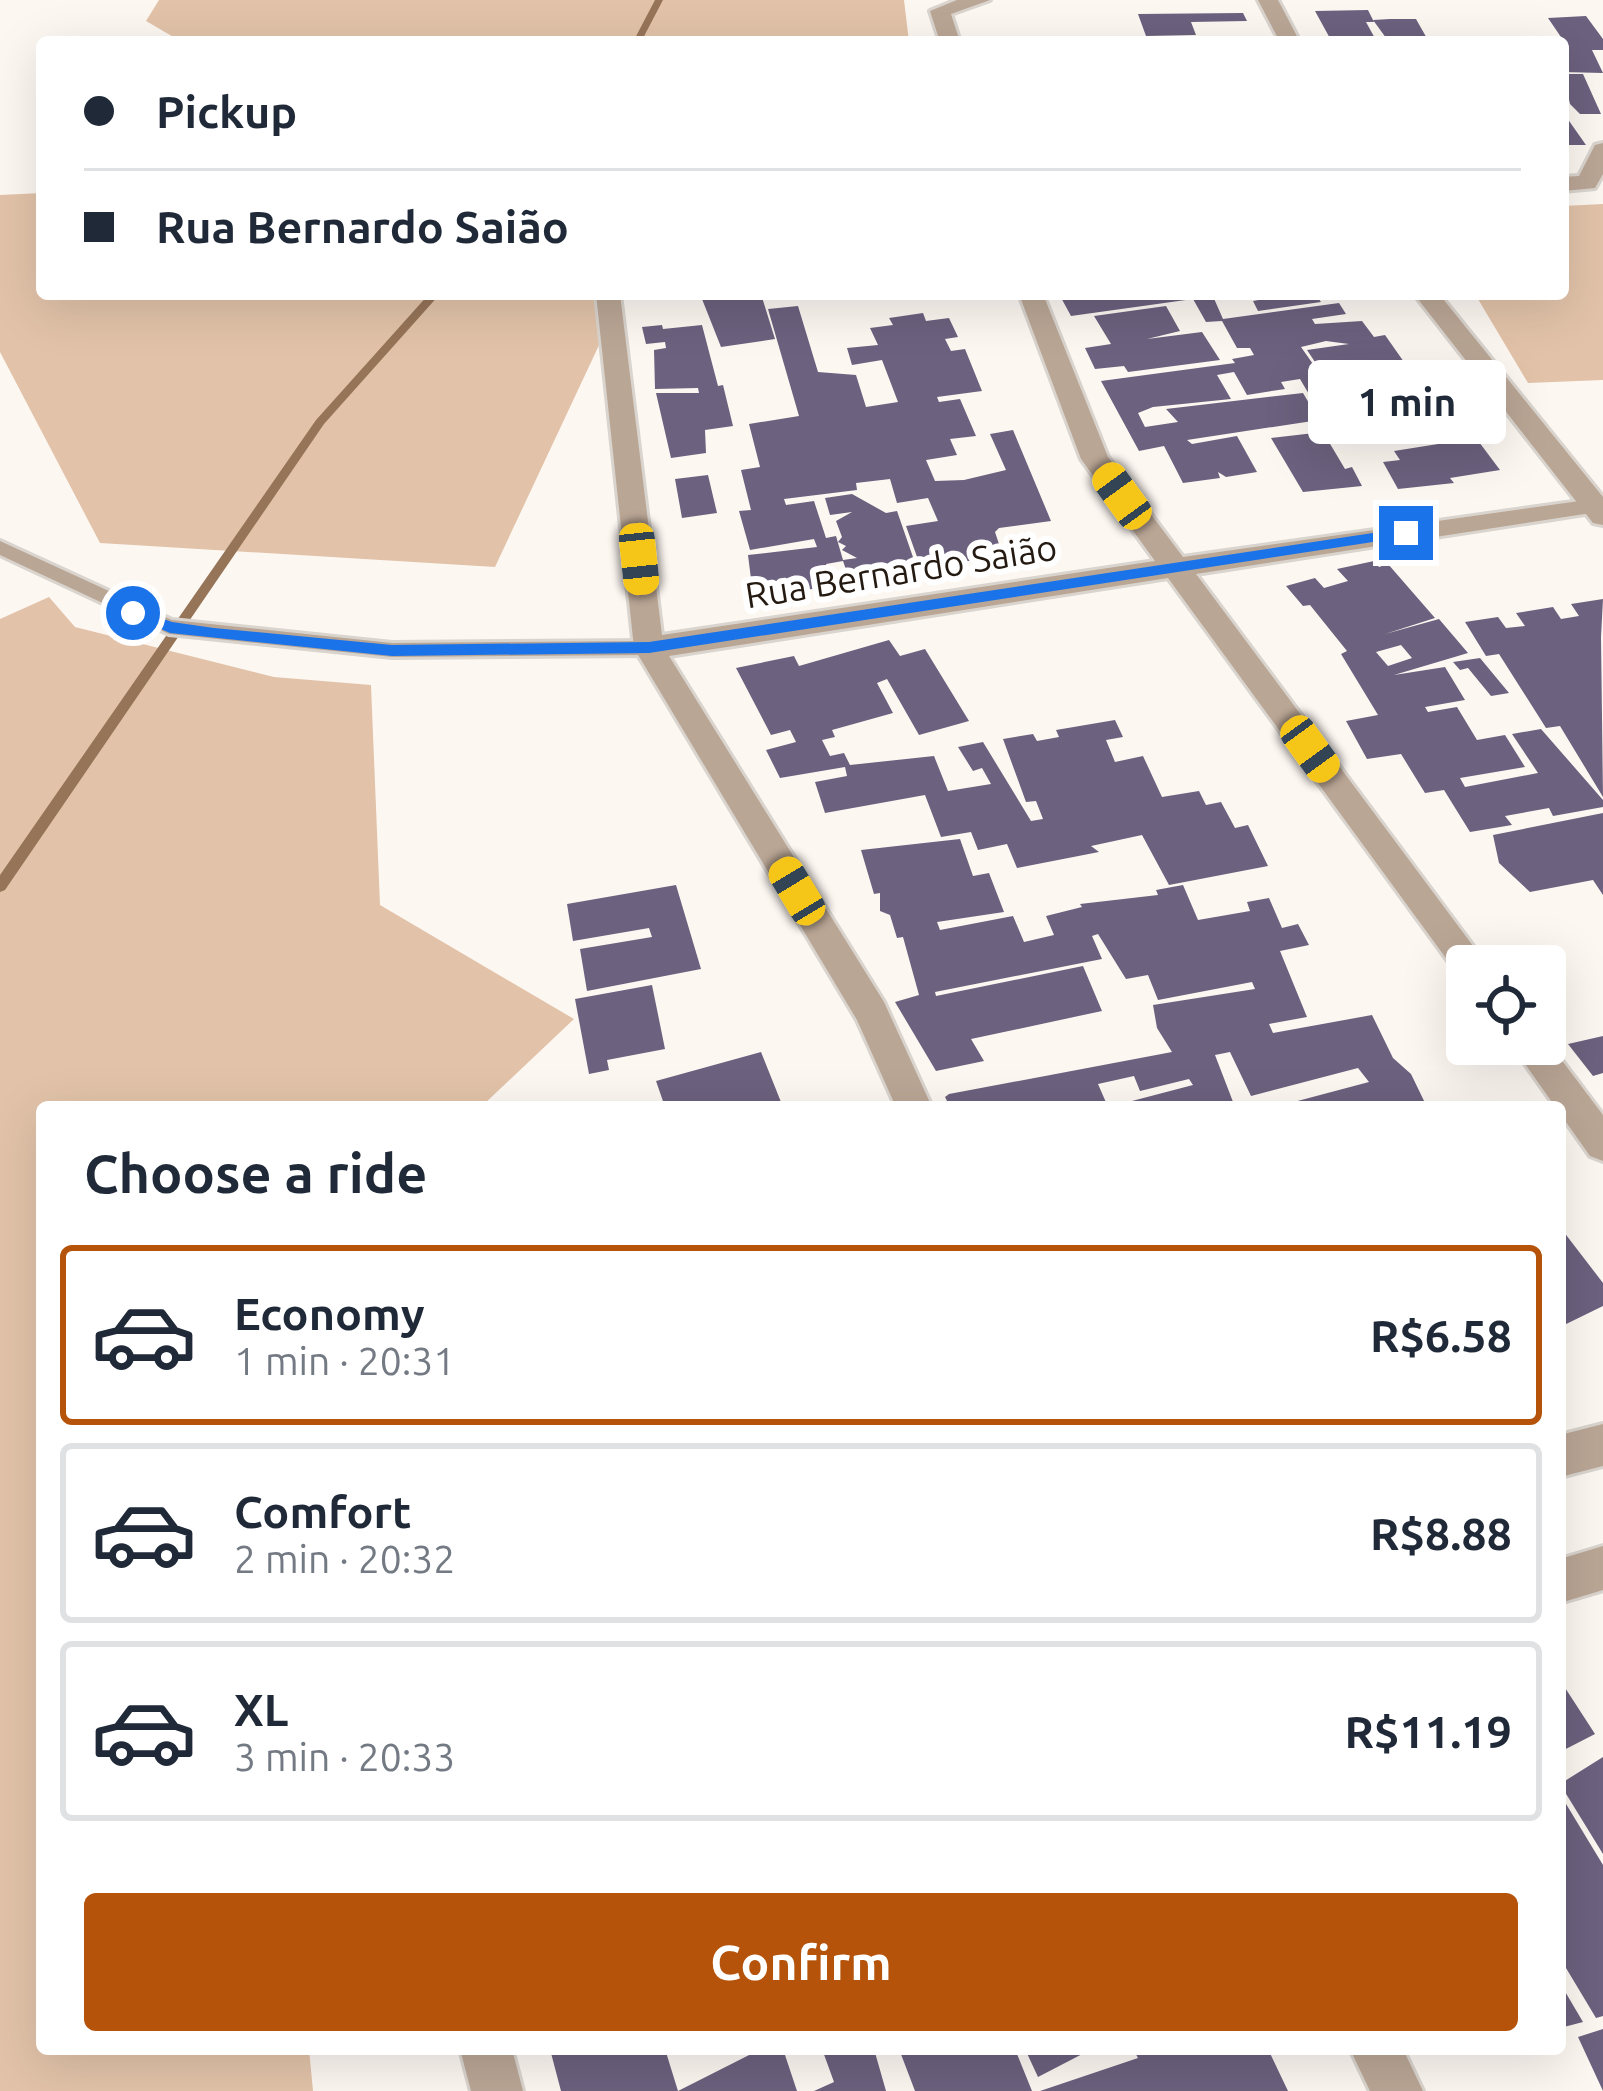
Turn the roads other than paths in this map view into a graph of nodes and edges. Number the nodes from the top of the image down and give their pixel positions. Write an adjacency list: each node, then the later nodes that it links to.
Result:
1 (980, 0): 3 (street)
2 (1268, 0): 4 (street)
3 (948, 36)
4 (1287, 36)
5 (1603, 150): 6 (street)
6 (1569, 184)
7 (609, 300): 13 (street)
8 (1033, 300): 12 (street)
9 (1431, 300): 10 (street)
10 (1597, 510): 12 (street, Rua Bernardo Saião)
11 (0, 547): 13 (lane)
12 (1175, 569): 13 (street, Rua Bernardo Saião); 14 (street)
13 (649, 648): 16 (street)
14 (1455, 945)
15 (1545, 1065): 17 (street)
16 (911, 1101)
17 (1603, 1144)
18 (1603, 1445): 19 (street)
19 (1566, 1454)
20 (1603, 1568): 21 (street)
21 (1566, 1579)
22 (488, 2055): 24 (street)
23 (1379, 2055): 25 (street)
24 (497, 2091)
25 (1397, 2091)

